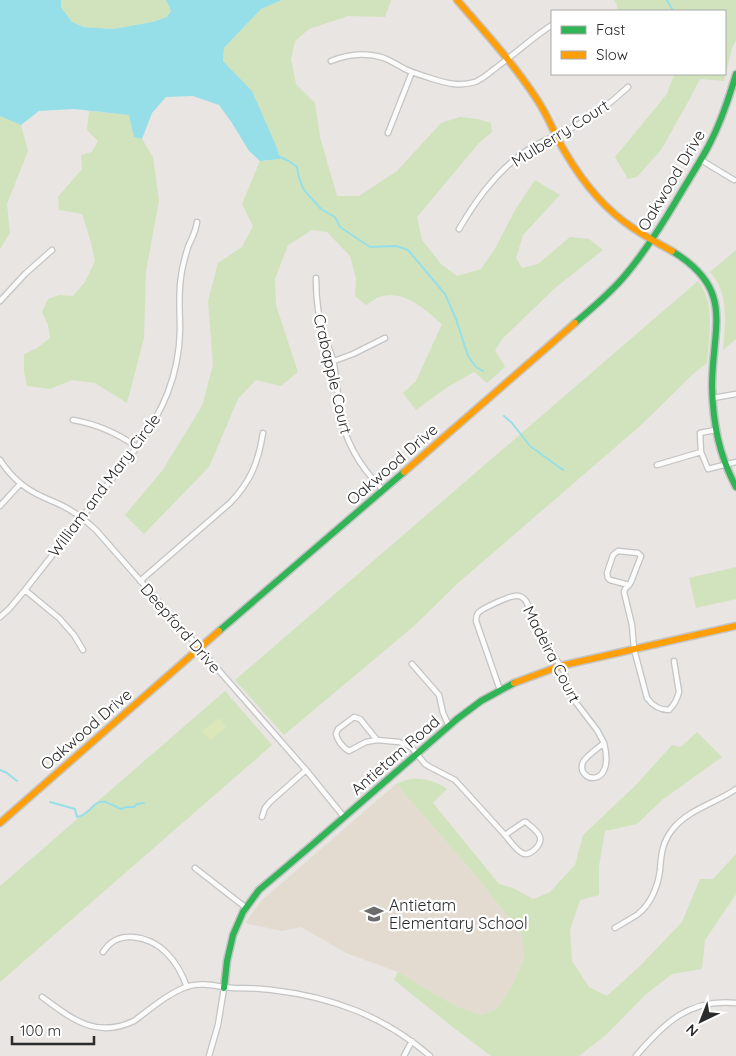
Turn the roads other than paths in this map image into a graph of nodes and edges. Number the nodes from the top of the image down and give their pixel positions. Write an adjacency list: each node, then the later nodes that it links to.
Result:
1 (457, 0): 3 (street)
2 (551, 26): 3 (street)
3 (507, 59): 5 (street); 9 (street)
4 (331, 61): 5 (street)
5 (412, 72): 8 (street)
6 (736, 74): 10 (street, Oakwood Drive)
7 (628, 87): 9 (street, Mulberry Court)
8 (388, 133)
9 (556, 135): 13 (street, Mulberry Court); 14 (street)
10 (701, 160): 11 (street); 14 (street, Oakwood Drive)
11 (734, 180)
12 (197, 222): 25 (street, William and Mary Circle)
13 (459, 230)
14 (652, 239): 21 (street); 33 (street, Oakwood Drive)
15 (52, 250): 17 (street)
16 (316, 278): 19 (street, Crabapple Court)
17 (0, 302)
18 (385, 338): 19 (street)
19 (334, 361): 33 (street, Crabapple Court)
20 (736, 394): 21 (street)
21 (713, 398): 23 (street)
22 (73, 420): 25 (street)
23 (716, 430): 26 (street); 30 (street)
24 (263, 433): 36 (street)
25 (137, 447): 35 (street, William and Mary Circle)
26 (701, 452): 29 (street); 30 (street)
27 (0, 460): 31 (street, Deepford Drive)
28 (736, 462): 30 (street)
29 (657, 465)
30 (725, 465): 32 (street)
31 (20, 484): 34 (street); 35 (street, Deepford Drive)
32 (736, 488)
33 (383, 490): 41 (street, Oakwood Drive)
34 (0, 506)
35 (82, 518): 36 (street, Deepford Drive); 38 (street, William and Mary Circle)
36 (140, 581): 41 (street, Deepford Drive)
37 (628, 585): 37 (street); 42 (street)
38 (25, 590): 39 (street, William and Mary Circle); 43 (street)
39 (0, 617)
40 (736, 626): 42 (street, Antietam Road)
41 (199, 648): 52 (street, Deepford Drive); 56 (street, Oakwood Drive)
42 (634, 649): 44 (street); 46 (street, Antietam Road)
43 (83, 650)
44 (674, 661)
45 (412, 664): 48 (street)
46 (560, 666): 47 (street, Antietam Road); 47 (street, Madeira Court); 50 (street, Madeira Court)
47 (500, 690): 48 (street, Antietam Road)
48 (449, 726): 51 (street, Antietam Road)
49 (377, 740): 49 (street); 51 (street)
50 (604, 743): 50 (street, Madeira Court)
51 (416, 754): 54 (street, Antietam Road); 57 (street)
52 (306, 770): 54 (street, Deepford Drive); 55 (street)
53 (736, 789): 60 (street)
54 (344, 817): 59 (street, Antietam Road)
55 (262, 818)
56 (0, 823)
57 (505, 835): 57 (street)
58 (196, 868): 59 (street)
59 (245, 907): 63 (street, Antietam Road)
60 (615, 928)
61 (103, 952): 62 (street)
62 (187, 987): 63 (street); 64 (street)
63 (224, 988): 66 (street); 67 (street, Antietam Road)
64 (42, 997)
65 (736, 1003): 70 (street)
66 (412, 1041): 68 (street); 69 (street)
67 (209, 1056)
68 (404, 1056)
69 (430, 1056)
70 (636, 1056)

